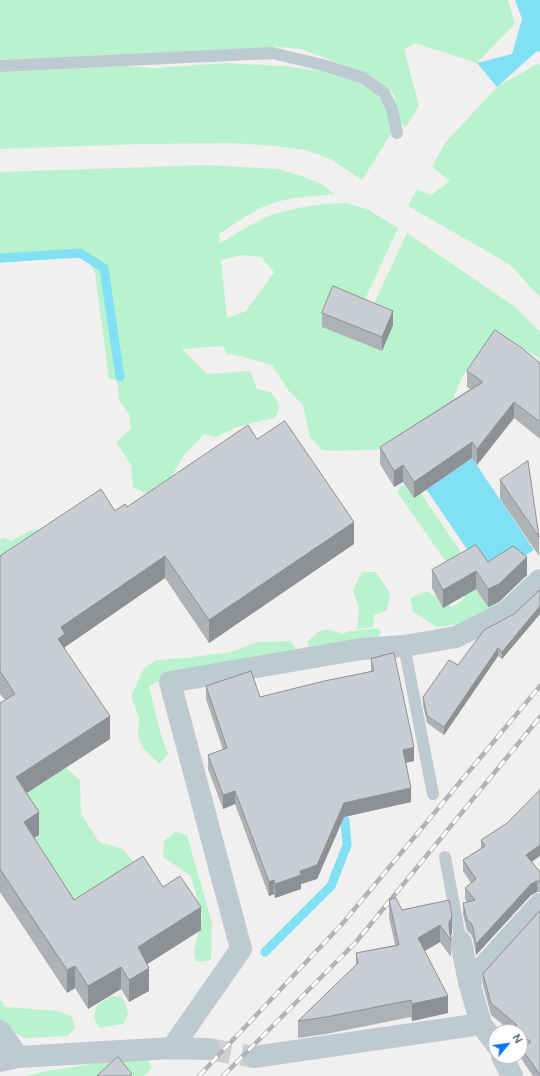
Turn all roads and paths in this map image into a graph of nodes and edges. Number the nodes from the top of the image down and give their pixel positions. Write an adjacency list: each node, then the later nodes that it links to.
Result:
1 (0, 66): 2 (lane)
2 (398, 133)
3 (540, 580): 4 (street)
4 (404, 646): 5 (lane); 13 (street)
5 (433, 794)
6 (445, 857): 8 (lane)
7 (540, 904): 9 (street)
8 (461, 942): 9 (street)
9 (469, 982): 10 (street)
10 (481, 1024): 12 (street); 15 (street)
11 (0, 1031): 16 (street)
12 (488, 1033)
13 (172, 1048): 14 (street); 16 (street)
14 (209, 1048)
15 (254, 1057)
16 (9, 1059)
17 (506, 1064): 18 (street)
18 (512, 1076)

